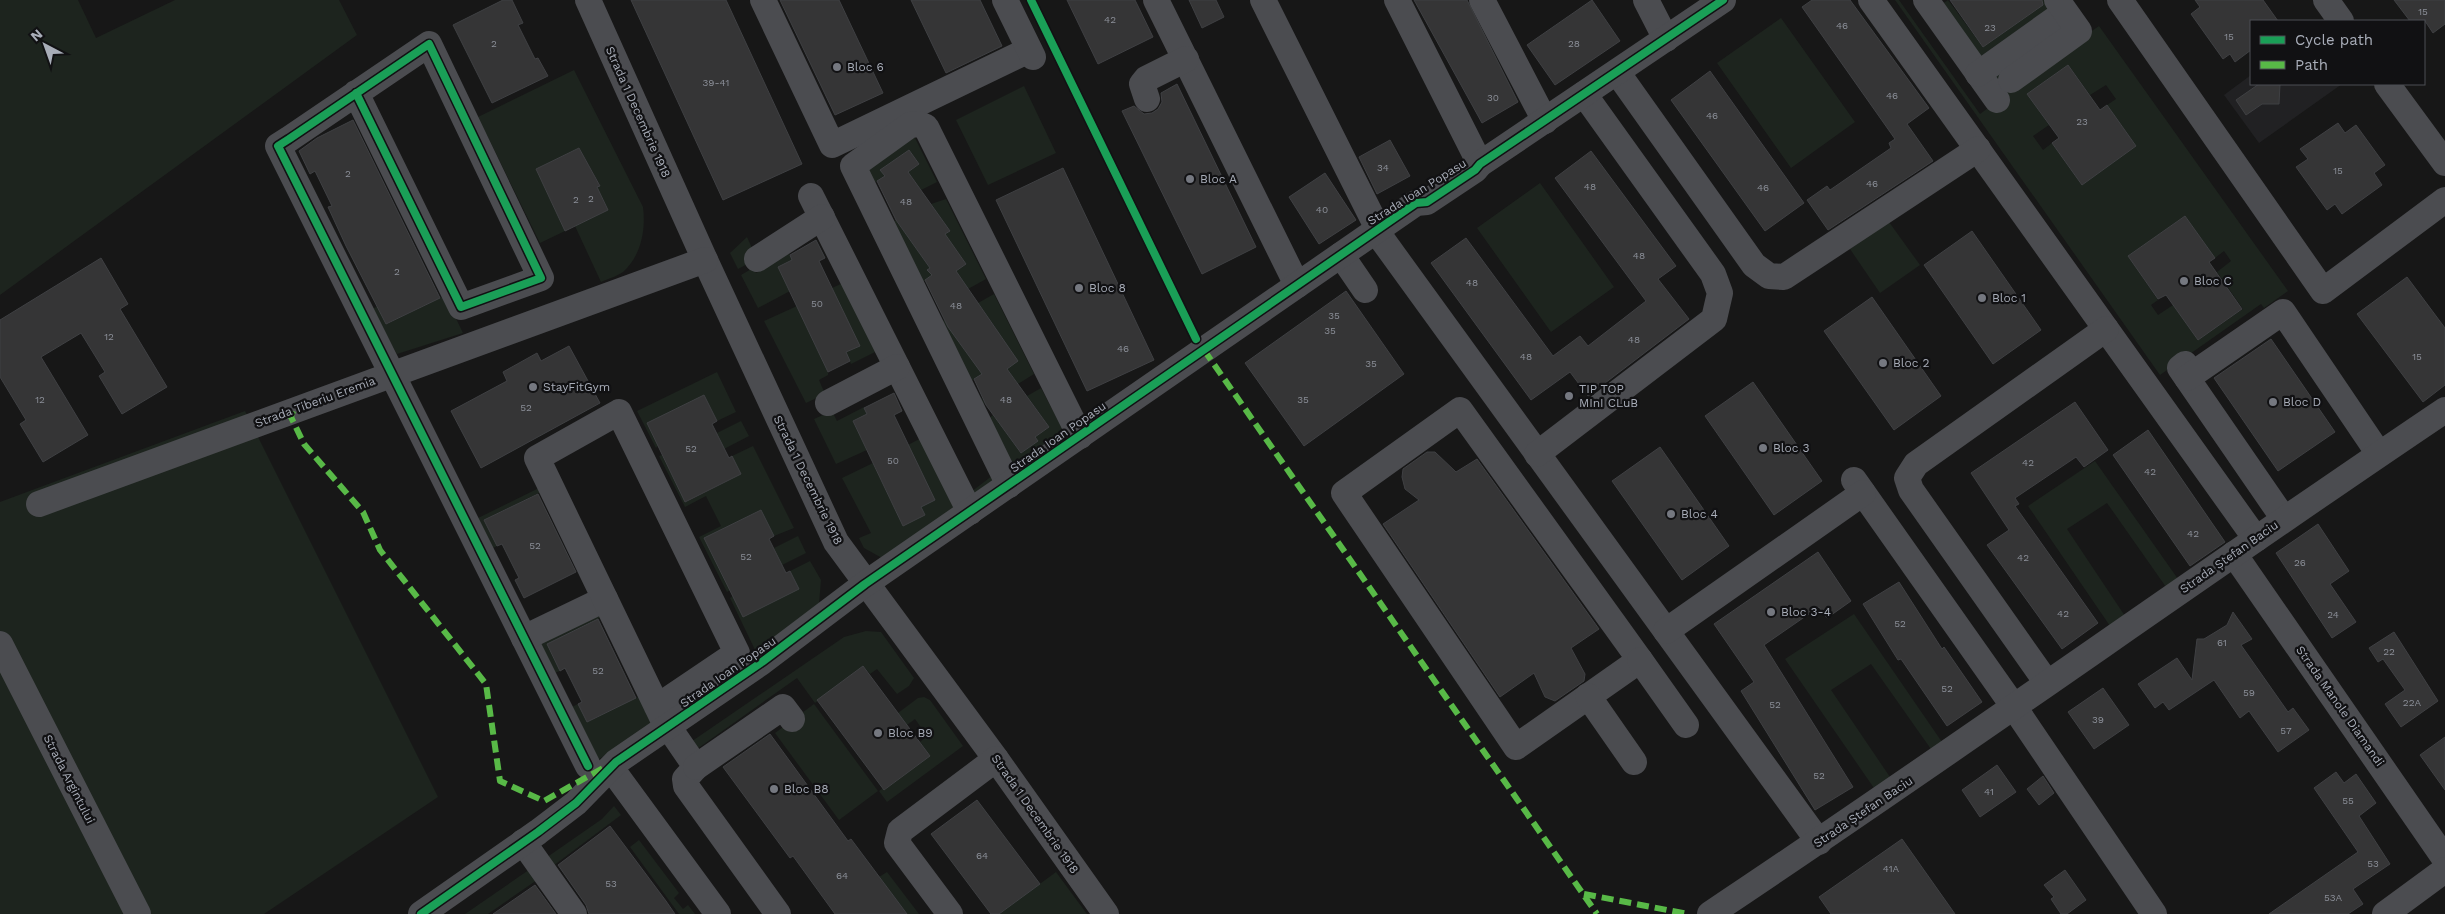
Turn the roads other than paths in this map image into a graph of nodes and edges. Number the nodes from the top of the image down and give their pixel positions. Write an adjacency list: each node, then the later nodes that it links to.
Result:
1 (588, 0): 34 (street, Strada 1 Decembrie 1918)
2 (764, 0): 25 (street)
3 (1005, 0): 25 (street)
4 (1156, 0): 17 (street)
5 (1263, 0): 31 (street)
6 (1397, 0): 28 (street)
7 (1482, 0): 24 (street)
8 (1646, 0): 16 (street)
9 (1723, 0): 16 (street, Strada Ioan Popasu)
10 (1871, 0): 26 (street)
11 (1926, 0): 19 (street)
12 (2120, 0): 30 (street)
13 (2326, 0): 15 (street)
14 (2061, 6): 19 (street); 19 (street)
15 (2340, 20)
16 (1666, 39): 18 (street, Strada Ioan Popasu)
17 (1186, 59): 23 (street); 35 (street)
18 (1617, 72): 22 (street, Strada Ioan Popasu); 26 (street)
19 (1978, 74)
20 (2388, 85): 27 (street)
21 (356, 93): 37 (street); 37 (street); 42 (street)
22 (1584, 94): 24 (street, Strada Ioan Popasu); 48 (street)
23 (1148, 99)
24 (1545, 121): 28 (street, Strada Ioan Popasu)
25 (832, 145): 29 (street)
26 (1978, 149): 40 (street)
27 (2445, 163)
28 (1480, 164): 31 (street, Strada Ioan Popasu)
29 (853, 166): 46 (street); 50 (street)
30 (2445, 200)
31 (1377, 230): 32 (street, Strada Ioan Popasu); 48 (street)
32 (1341, 255): 35 (street, Strada Ioan Popasu); 36 (street)
33 (757, 258): 41 (street)
34 (705, 260): 39 (street, Strada Tiberiu Eremia); 56 (street, Strada 1 Decembrie 1918)
35 (1297, 285): 46 (street, Strada Ioan Popasu)
36 (1365, 290)
37 (502, 291): 39 (street)
38 (2257, 314): 43 (street)
39 (519, 328): 42 (street, Strada Tiberiu Eremia)
40 (2106, 329): 54 (street); 62 (street)
41 (897, 367): 44 (street); 52 (street)
42 (392, 374): 51 (street, Strada Tiberiu Eremia); 59 (street)
43 (2187, 378): 47 (street); 53 (street)
44 (828, 403)
45 (2445, 410): 47 (street, Strada Ștefan Baciu)
46 (1080, 436): 50 (street, Strada Ioan Popasu)
47 (2379, 454): 53 (street, Strada Ștefan Baciu)
48 (1540, 457): 49 (street); 58 (street)
49 (1507, 484): 61 (street); 63 (street)
50 (1009, 485): 52 (street, Strada Ioan Popasu)
51 (39, 504)
52 (970, 512): 56 (street, Strada Ioan Popasu)
53 (2284, 519): 54 (street, Strada Ștefan Baciu)
54 (2256, 539): 55 (street, Strada Ștefan Baciu)
55 (2234, 554): 62 (street, Strada Ștefan Baciu); 74 (street, Strada Manole Diamandi)
56 (865, 584): 65 (street, Strada Ioan Popasu); 68 (street, Strada 1 Decembrie 1918)
57 (605, 599): 59 (street); 65 (street); 65 (street)
58 (1666, 631): 64 (street); 73 (street)
59 (524, 638): 70 (street)
60 (0, 644): 78 (street, Strada Argintului)
61 (1640, 660): 63 (street); 67 (street)
62 (2047, 683): 64 (street, Strada Ștefan Baciu)
63 (1588, 696): 69 (street)
64 (2014, 707): 73 (street, Strada Ștefan Baciu); 84 (street)
65 (663, 718): 70 (street, Strada Ioan Popasu); 71 (street)
66 (792, 719): 71 (street)
67 (1686, 725)
68 (996, 759): 81 (street); 82 (street, Strada 1 Decembrie 1918)
69 (1634, 762)
70 (600, 767): 72 (street, Strada Ioan Popasu); 79 (street)
71 (696, 767): 80 (street)
72 (523, 842): 76 (street, Strada Ioan Popasu); 77 (street)
73 (1818, 842): 83 (street, Strada Ștefan Baciu)
74 (2445, 858)
75 (2445, 870): 85 (street)
76 (434, 910)
77 (580, 912)
78 (138, 914)
79 (718, 914)
80 (778, 914)
81 (950, 914)
82 (1106, 914)
83 (1710, 914)
84 (2154, 914)
85 (2385, 914)

